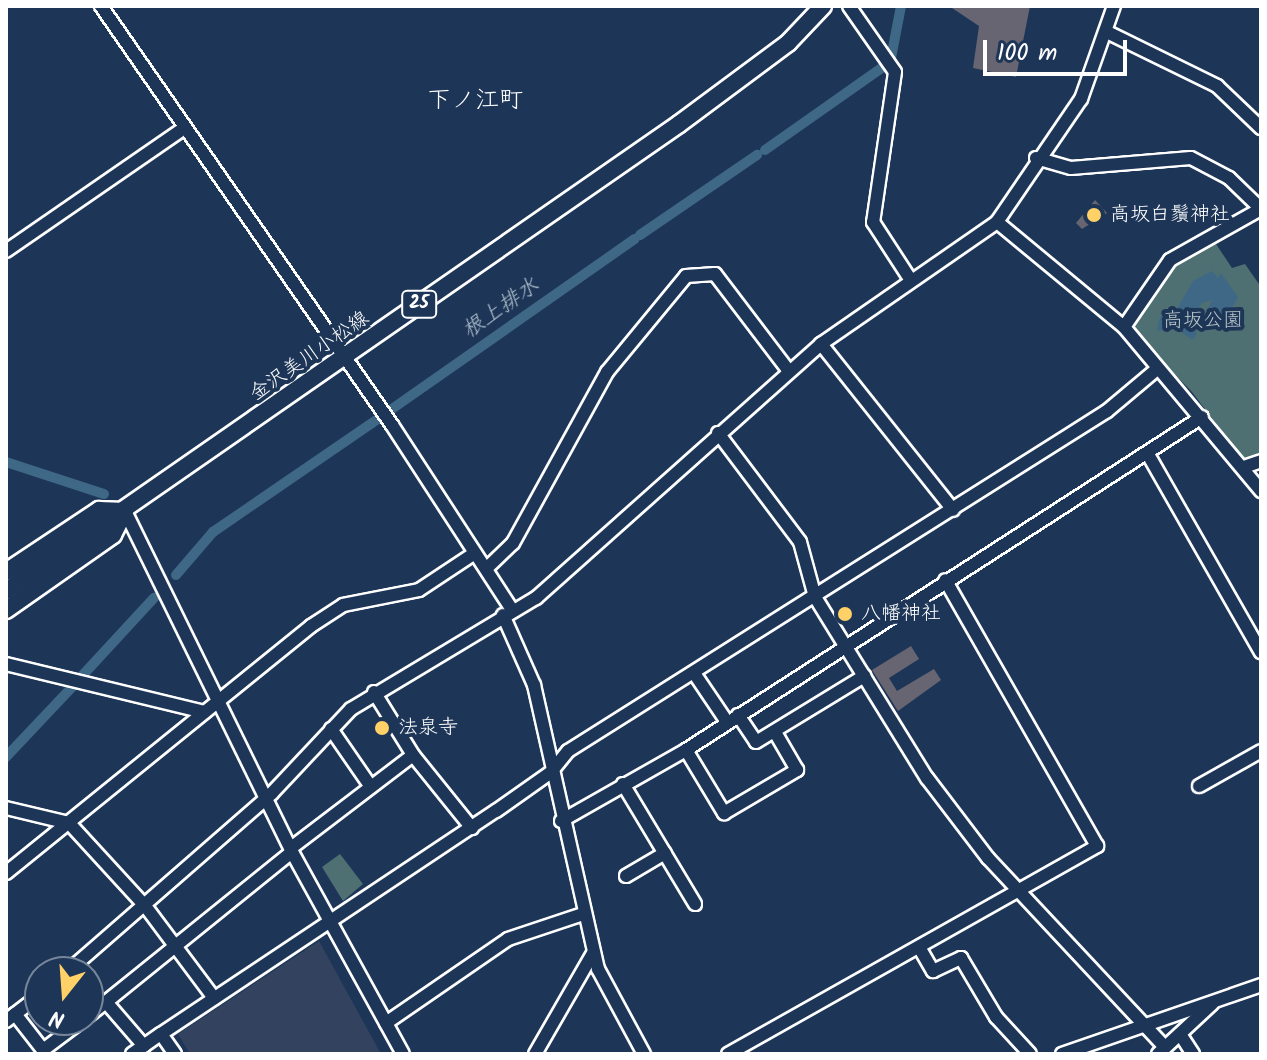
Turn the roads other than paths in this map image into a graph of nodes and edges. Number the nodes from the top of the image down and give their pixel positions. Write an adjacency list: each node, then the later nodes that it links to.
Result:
1 (101, 6): 7 (street)
2 (823, 6): 15 (main road, 金沢美川小松線 / 25)
3 (849, 6): 12 (street)
4 (1114, 6): 5 (street)
5 (1107, 32): 6 (street); 8 (street)
6 (1261, 128)
7 (183, 129): 11 (street); 15 (street)
8 (1036, 158): 9 (street); 10 (street)
9 (1261, 209): 13 (street)
10 (997, 222): 12 (street); 13 (street)
11 (6, 251)
12 (910, 279): 14 (street)
13 (1124, 327): 16 (street)
14 (821, 344): 17 (street); 24 (street)
15 (345, 358): 25 (main road, 金沢美川小松線 / 25); 26 (street)
16 (1157, 369): 18 (street); 24 (street)
17 (789, 371): 19 (street); 27 (street)
18 (1202, 417): 20 (street); 22 (street)
19 (718, 433): 31 (street); 33 (street)
20 (1149, 456): 29 (street); 34 (street)
21 (1261, 461): 22 (street)
22 (1244, 467): 23 (street)
23 (1261, 491)
24 (953, 510): 31 (street)
25 (125, 511): 28 (main road); 30 (main road, 金沢美川小松線 / 25); 32 (main road); 41 (street)
26 (475, 553): 27 (street); 41 (street)
27 (487, 568): 33 (street)
28 (6, 572)
29 (945, 580): 35 (street); 62 (street)
30 (6, 591)
31 (815, 597): 35 (street); 38 (street)
32 (6, 610)
33 (507, 612): 40 (street); 49 (street)
34 (1256, 631): 36 (street)
35 (847, 647): 39 (street); 43 (street)
36 (1261, 652)
37 (6, 664): 42 (street)
38 (694, 673): 43 (street); 49 (street)
39 (864, 676): 45 (street); 62 (street)
40 (374, 692): 44 (street); 48 (street)
41 (218, 698): 42 (street); 53 (street)
42 (204, 712): 56 (street)
43 (733, 719): 45 (street); 46 (street)
44 (331, 729): 52 (street); 53 (street)
45 (775, 732): 46 (street)
46 (686, 750): 50 (street)
47 (1261, 751): 51 (street)
48 (413, 755): 52 (street); 57 (street)
49 (551, 772): 55 (street); 57 (street)
50 (623, 784): 55 (street); 59 (street)
51 (1199, 786)
52 (371, 787): 58 (street)
53 (266, 798): 58 (street); 64 (street)
54 (6, 808): 56 (street)
55 (561, 821): 65 (street)
56 (69, 823): 60 (street); 64 (street)
57 (472, 828): 66 (street)
58 (292, 850): 66 (street); 67 (street)
59 (665, 853): 61 (street); 63 (street)
60 (6, 873)
61 (626, 876)
62 (1019, 891): 68 (street); 76 (street)
63 (695, 904)
64 (146, 907): 67 (street); 70 (street)
65 (583, 914): 69 (street); 75 (street)
66 (328, 921): 72 (street); 75 (street)
67 (174, 944): 72 (street); 73 (street)
68 (919, 947): 88 (street); 89 (street)
69 (593, 953): 86 (street); 87 (street)
70 (86, 956)
71 (1261, 985): 74 (street)
72 (214, 998): 77 (street)
73 (106, 1002): 81 (street)
74 (1215, 1002): 76 (street); 78 (street)
75 (386, 1023): 85 (street)
76 (1144, 1025): 82 (street); 90 (street)
77 (161, 1034): 81 (street); 84 (street)
78 (1180, 1034): 82 (street); 91 (street)
79 (29, 1036): 80 (street)
80 (62, 1036)
81 (144, 1046): 83 (street)
82 (1161, 1051)
83 (132, 1054)
84 (175, 1054)
85 (403, 1054)
86 (535, 1054)
87 (644, 1054)
88 (728, 1054)
89 (1030, 1054)
90 (1062, 1054)
91 (1193, 1054)

